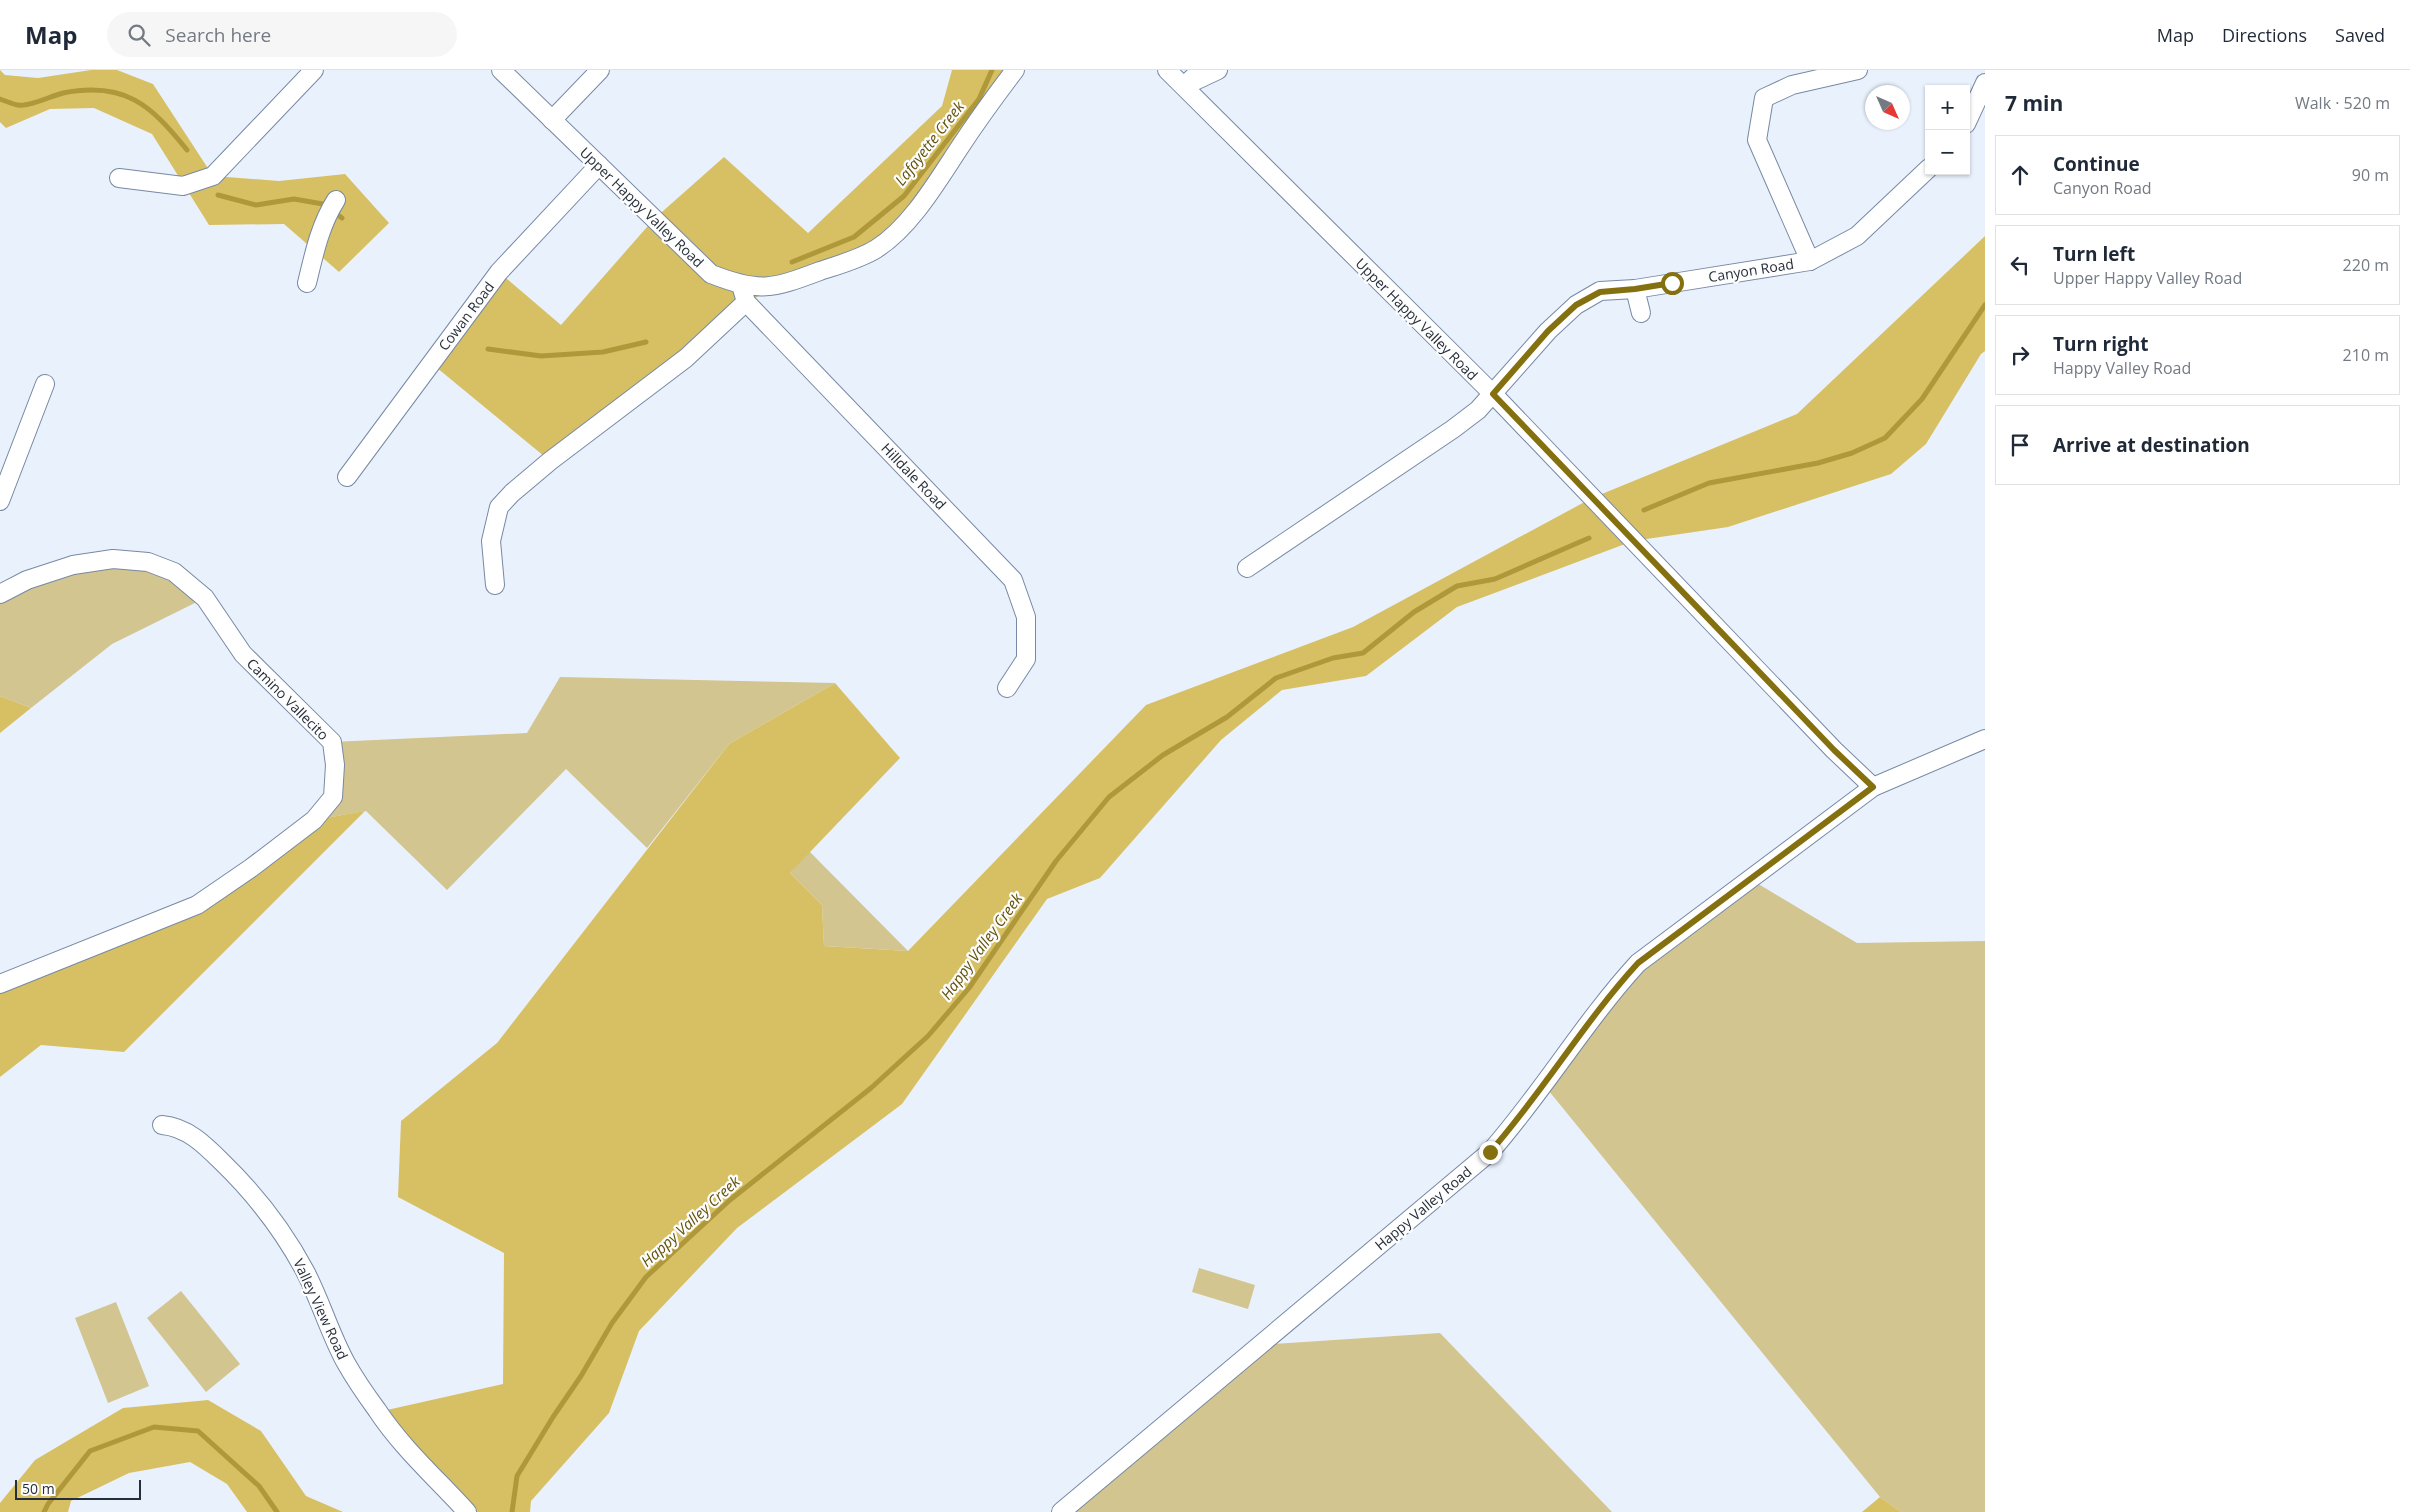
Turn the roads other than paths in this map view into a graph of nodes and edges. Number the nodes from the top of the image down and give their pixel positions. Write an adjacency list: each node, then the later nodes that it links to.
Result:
1 (314, 70): 15 (street)
2 (501, 70): 12 (street, Upper Happy Valley Road)
3 (600, 70): 12 (street)
4 (1015, 70): 20 (street, Upper Happy Valley Road)
5 (1167, 70): 10 (street, Upper Happy Valley Road)
6 (1202, 70): 10 (street)
7 (1218, 70): 10 (street)
8 (1858, 70): 17 (street)
9 (1985, 83): 11 (street)
10 (1184, 86): 23 (street, Upper Happy Valley Road)
11 (1970, 115)
12 (552, 120): 13 (street, Upper Happy Valley Road)
13 (599, 165): 20 (street, Upper Happy Valley Road); 24 (street, Cowan Road)
14 (1925, 172): 17 (street, Canyon Road)
15 (119, 178)
16 (332, 206): 18 (street)
17 (1810, 261): 19 (street, Canyon Road)
18 (306, 283)
19 (1635, 289): 21 (street); 23 (street, Canyon Road)
20 (744, 293): 27 (street); 29 (street, Hilldale Road)
21 (1641, 312)
22 (45, 384): 25 (street)
23 (1493, 394): 26 (street, Canyon Road); 31 (street, Upper Happy Valley Road)
24 (347, 477)
25 (0, 501)
26 (1247, 568)
27 (495, 585)
28 (0, 594): 32 (street, Camino Vallecito)
29 (1007, 688)
30 (1985, 739): 31 (street, Happy Valley Road)
31 (1873, 787): 35 (street, Happy Valley Road)
32 (0, 984)
33 (162, 1125): 34 (street, Valley View Road)
34 (467, 1512)
35 (1061, 1512)

